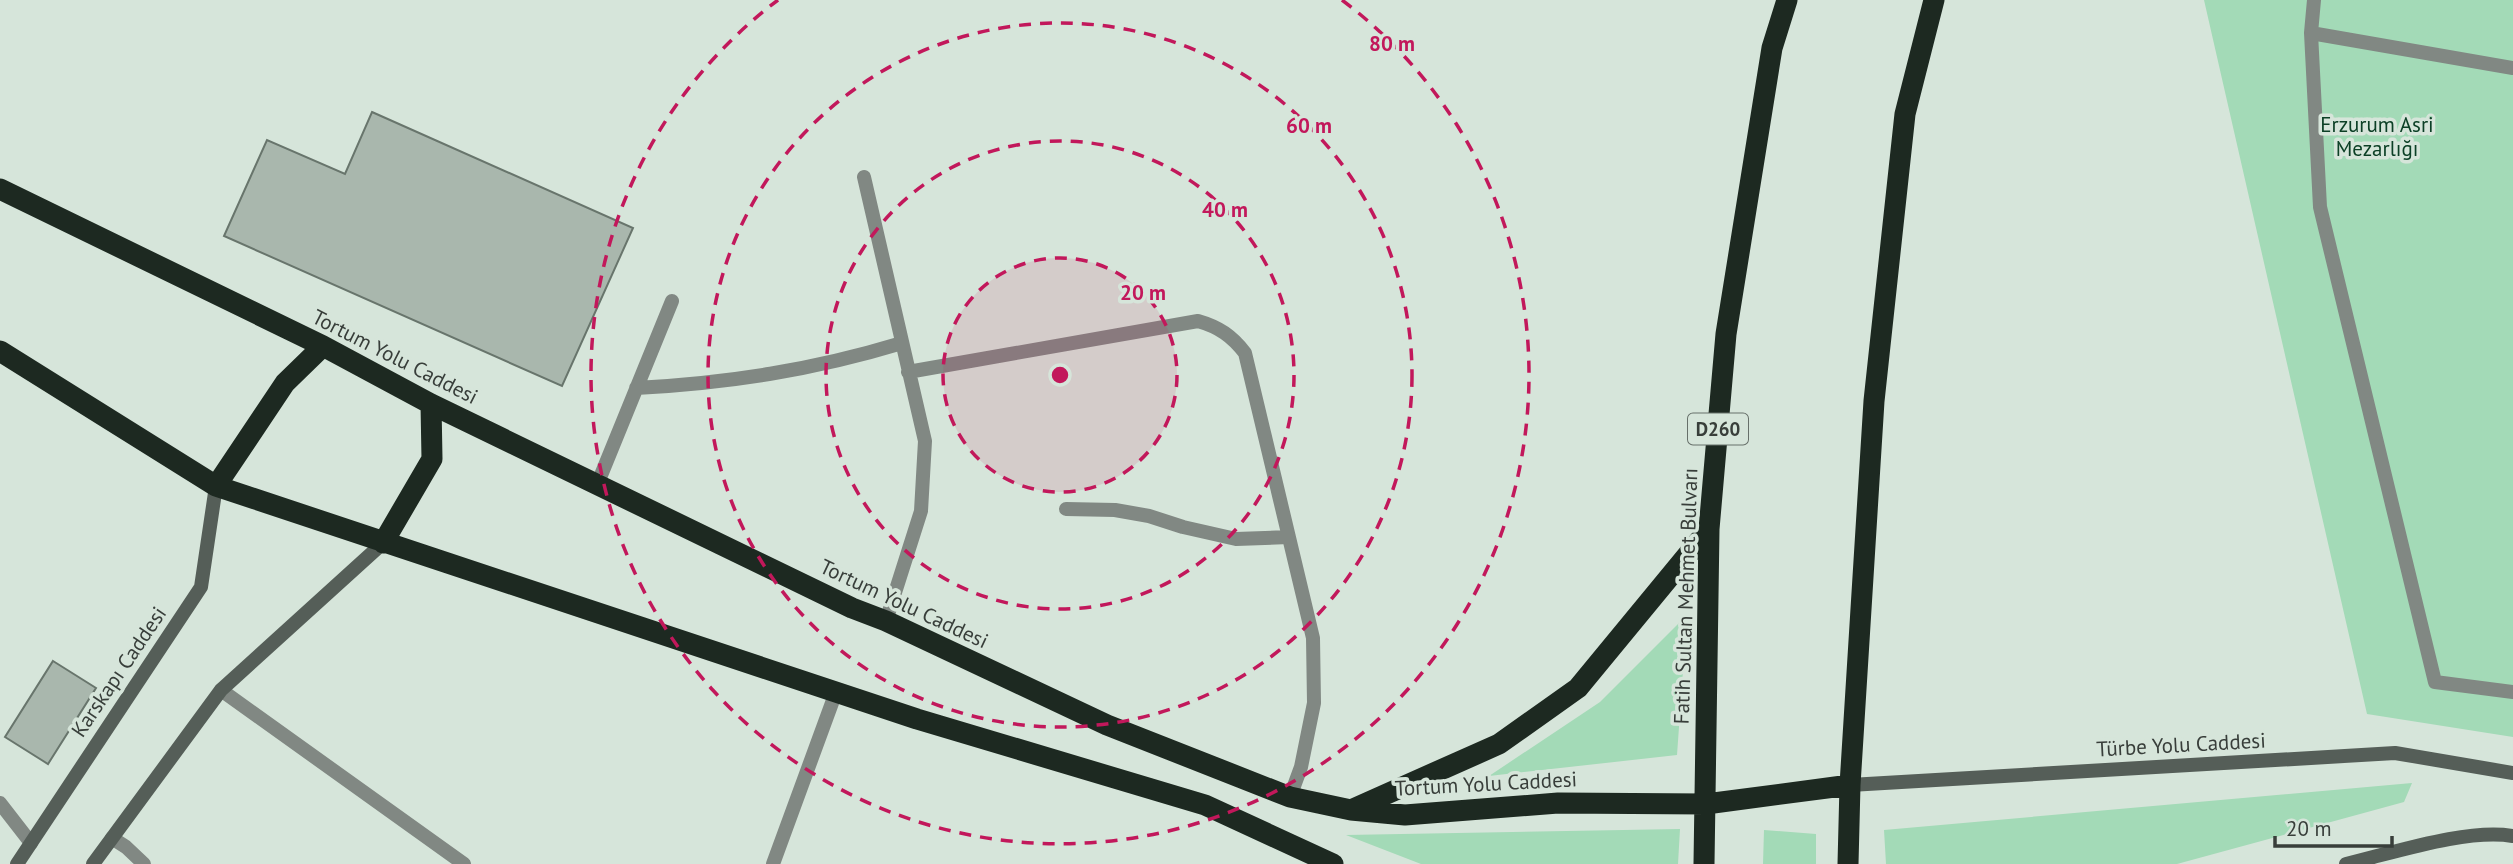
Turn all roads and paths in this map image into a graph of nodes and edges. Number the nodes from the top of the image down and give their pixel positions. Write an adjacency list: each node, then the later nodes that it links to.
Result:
1 (1787, 0): 18 (highway, Fatih Sultan Mehmet Bulvarı / D260)
2 (1934, 0): 26 (highway)
3 (2314, 0): 4 (street)
4 (2311, 33): 5 (street); 24 (street)
5 (2513, 68)
6 (864, 177): 9 (street)
7 (0, 189): 10 (highway, Tortum Yolu Caddesi)
8 (672, 301): 13 (street)
9 (902, 343): 12 (street); 13 (street)
10 (323, 346): 14 (highway, Tortum Yolu Caddesi); 16 (highway)
11 (0, 351): 16 (highway)
12 (908, 372): 19 (street); 21 (street)
13 (636, 388): 15 (street)
14 (431, 404): 15 (highway, Tortum Yolu Caddesi); 20 (highway)
15 (597, 485): 21 (highway, Tortum Yolu Caddesi)
16 (216, 486): 20 (highway); 33 (main road, Karskapı Caddesi)
17 (1066, 509): 19 (street)
18 (1709, 529): 29 (highway, Fatih Sultan Mehmet Bulvarı / D260); 30 (highway)
19 (1289, 537): 27 (street)
20 (383, 543): 22 (main road); 23 (highway)
21 (886, 621): 27 (highway, Tortum Yolu Caddesi)
22 (221, 690): 32 (main road); 37 (street)
23 (836, 692): 38 (street); 39 (highway)
24 (2513, 692)
25 (2513, 773): 26 (main road, Türbe Yolu Caddesi)
26 (1850, 785): 29 (highway, Tortum Yolu Caddesi); 41 (highway)
27 (1290, 797): 30 (highway, Tortum Yolu Caddesi)
28 (0, 803): 33 (street)
29 (1706, 804): 30 (highway, Tortum Yolu Caddesi); 40 (highway, Fatih Sultan Mehmet Bulvarı / D260)
30 (1351, 810)
31 (2513, 836): 42 (main road)
32 (112, 838): 35 (main road); 36 (street)
33 (31, 844): 34 (main road, Karskapı Caddesi)
34 (17, 864)
35 (93, 864)
36 (144, 864)
37 (464, 864)
38 (774, 864)
39 (1333, 864)
40 (1704, 864)
41 (1848, 864)
42 (2346, 864)

